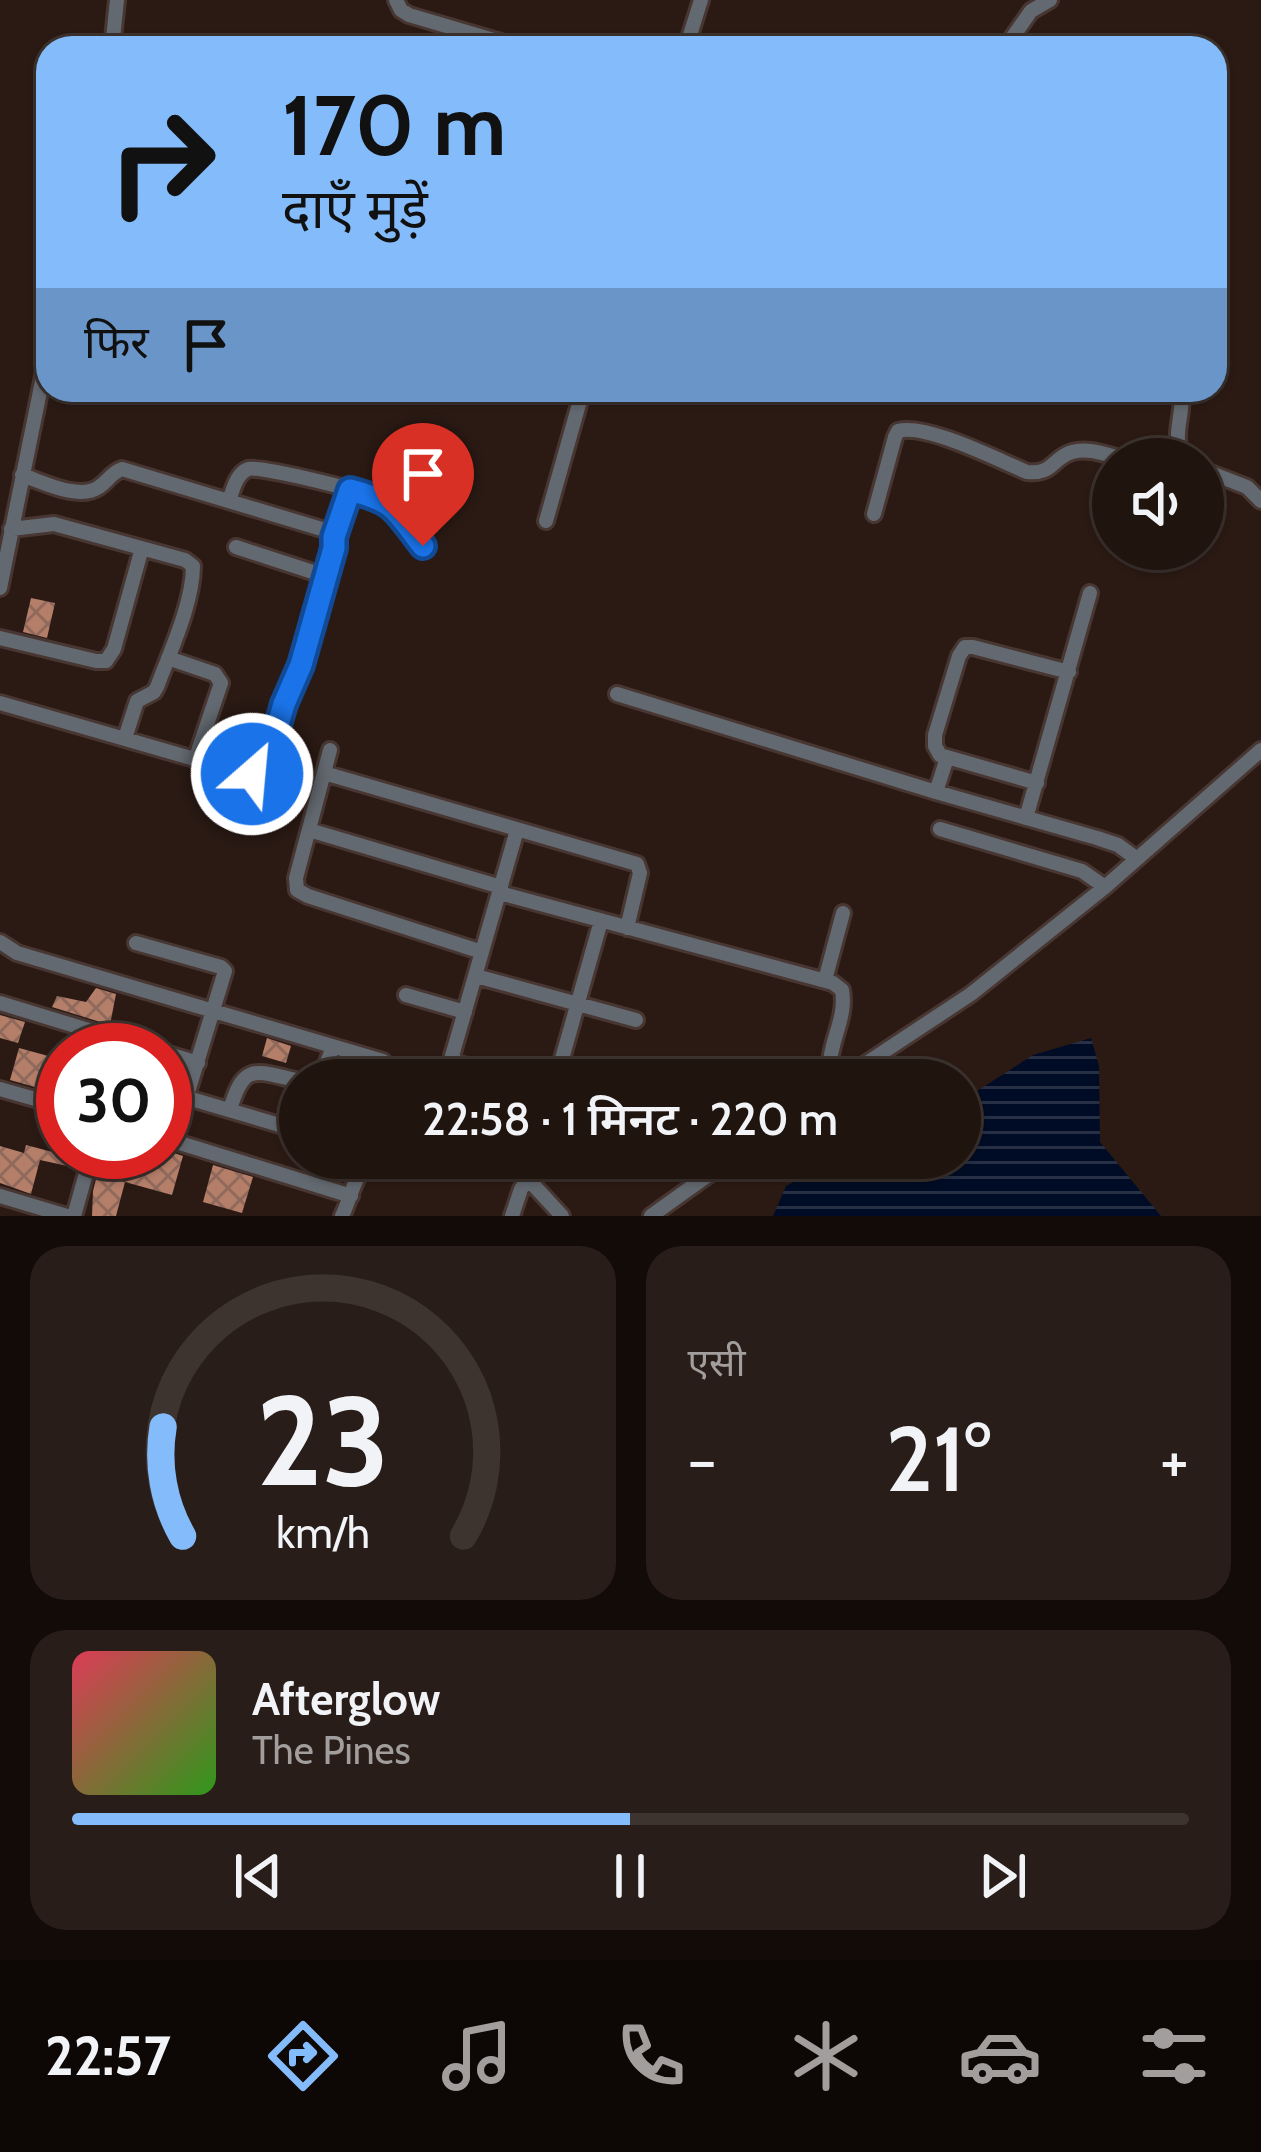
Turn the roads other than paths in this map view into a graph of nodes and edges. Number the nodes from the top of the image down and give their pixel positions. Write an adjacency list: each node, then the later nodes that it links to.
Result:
1 (117, 0): 5 (street)
2 (397, 0): 6 (street)
3 (701, 0): 7 (street)
4 (1050, 0): 8 (street)
5 (113, 36)
6 (480, 36)
7 (690, 36)
8 (1013, 36)
9 (38, 402): 14 (street)
10 (580, 402): 20 (street)
11 (1182, 402): 12 (street)
12 (1177, 438)
13 (1092, 452): 19 (street)
14 (22, 476): 17 (street); 21 (street)
15 (1224, 478): 18 (street)
16 (350, 490): 17 (street); 22 (street); 23 (street)
17 (229, 501): 22 (street)
18 (1261, 501)
19 (874, 514)
20 (546, 521)
21 (11, 529): 24 (street); 27 (street)
22 (334, 537): 26 (street)
23 (423, 546)
24 (142, 548): 29 (street); 30 (street)
25 (236, 548): 26 (street)
26 (325, 576): 38 (street)
27 (0, 588)
28 (1090, 593): 31 (street)
29 (0, 638)
30 (168, 658): 34 (street); 38 (street)
31 (1069, 672): 37 (street); 40 (street)
32 (617, 694): 41 (street)
33 (0, 703): 34 (street)
34 (125, 738): 38 (street)
35 (330, 750): 39 (street)
36 (1261, 750): 46 (street)
37 (947, 758): 40 (street); 41 (street)
38 (195, 760)
39 (324, 773): 44 (street); 45 (street)
40 (1036, 783): 42 (street)
41 (936, 792): 42 (street)
42 (1026, 818): 46 (street)
43 (940, 829): 47 (street)
44 (309, 830): 48 (street); 54 (street)
45 (517, 830): 48 (street); 51 (street)
46 (1136, 860): 47 (street)
47 (1106, 887): 70 (street)
48 (500, 890): 50 (street); 54 (street)
49 (843, 913): 56 (street)
50 (602, 921): 51 (street); 59 (street)
51 (627, 928): 56 (street)
52 (0, 942): 60 (street)
53 (136, 943): 60 (street)
54 (482, 952): 55 (street)
55 (476, 976): 59 (street); 61 (street)
56 (825, 980): 69 (street)
57 (406, 995): 61 (street)
58 (0, 1003): 63 (street)
59 (578, 1004): 62 (street); 68 (street)
60 (215, 1010): 64 (street); 72 (street)
61 (465, 1012): 67 (street)
62 (636, 1020)
63 (66, 1023)
64 (333, 1047): 65 (street); 66 (street)
65 (328, 1059)
66 (376, 1059)
67 (452, 1059)
68 (562, 1059)
69 (830, 1059)
70 (870, 1059)
71 (192, 1061): 72 (street)
72 (198, 1063): 74 (street)
73 (279, 1077): 78 (street)
74 (192, 1084)
75 (0, 1089): 76 (street)
76 (36, 1099)
77 (192, 1099): 78 (street)
78 (230, 1110): 79 (street)
79 (279, 1124)
80 (192, 1147): 86 (street)
81 (83, 1179): 87 (street)
82 (358, 1179): 86 (street)
83 (703, 1179): 91 (street)
84 (528, 1180): 89 (street); 90 (street)
85 (0, 1196): 87 (street)
86 (351, 1196): 88 (street)
87 (70, 1216)
88 (342, 1216)
89 (512, 1216)
90 (562, 1216)
91 (651, 1216)

